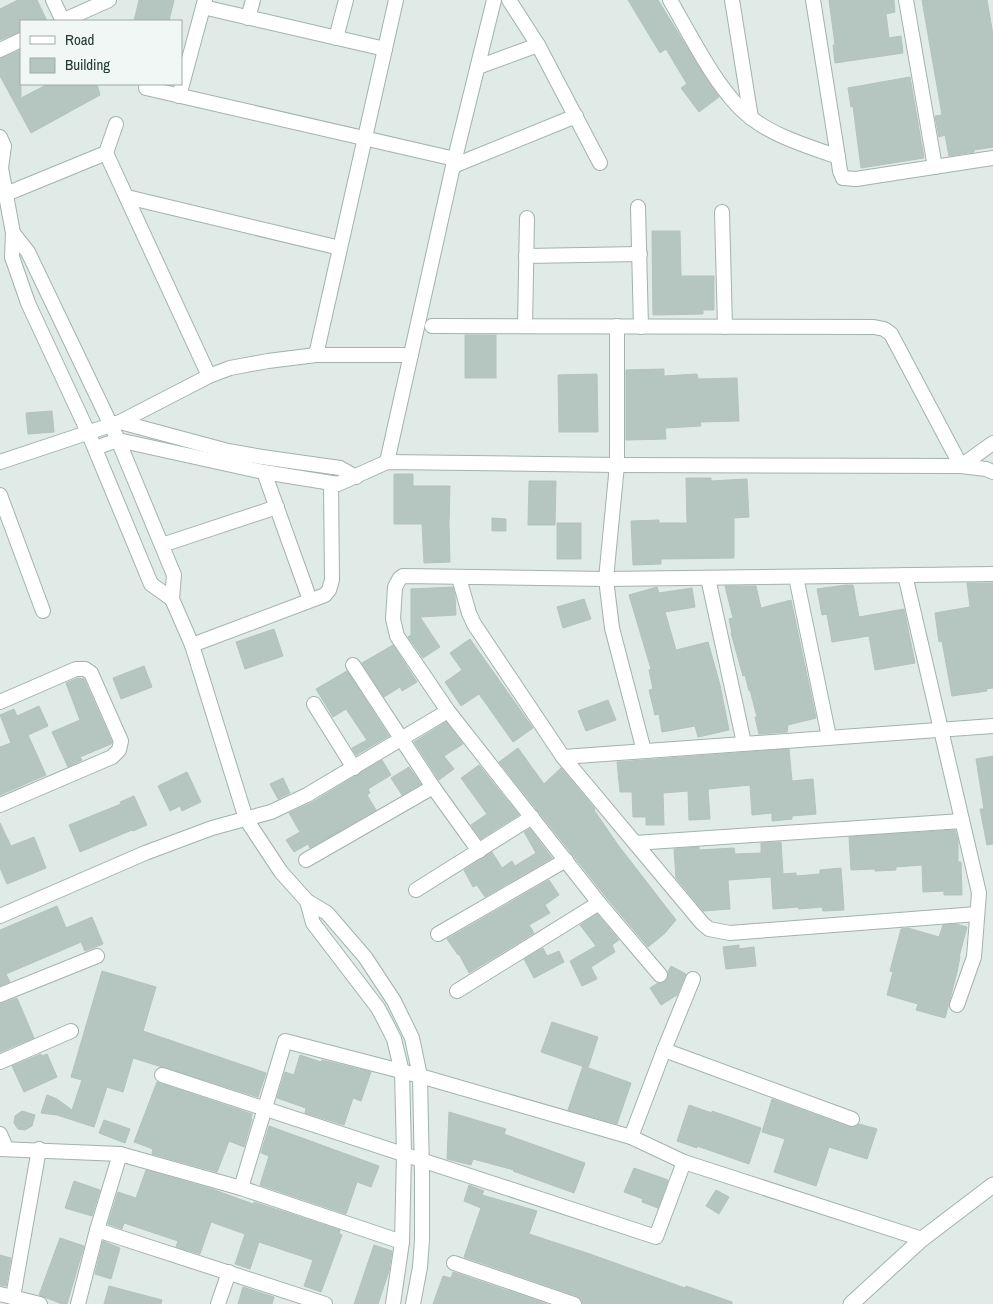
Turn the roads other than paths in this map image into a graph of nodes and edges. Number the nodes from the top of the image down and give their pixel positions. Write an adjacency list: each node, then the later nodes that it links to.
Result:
1 (53, 0): 15 (street)
2 (108, 0): 13 (street)
3 (253, 0): 14 (street)
4 (346, 0): 17 (street)
5 (396, 0): 20 (street)
6 (494, 0): 22 (street)
7 (509, 0): 19 (street)
8 (670, 0): 28 (street)
9 (732, 0): 28 (street)
10 (813, 0): 33 (street)
11 (906, 0): 38 (street)
12 (204, 4): 14 (street); 24 (street)
13 (82, 18): 16 (street)
14 (248, 18): 17 (street)
15 (63, 20)
16 (69, 20)
17 (336, 38): 20 (street)
18 (20, 40): 21 (street)
19 (538, 45): 22 (street); 27 (street)
20 (385, 49): 31 (street)
21 (0, 50)
22 (478, 67): 35 (street)
23 (182, 85): 26 (street)
24 (182, 85)
25 (146, 88): 26 (street)
26 (179, 96): 31 (street)
27 (576, 116): 35 (street); 36 (street)
28 (751, 118): 33 (street)
29 (116, 124): 32 (street)
30 (0, 137): 37 (street)
31 (366, 138): 35 (street); 45 (street)
32 (106, 153): 39 (street); 40 (street)
33 (838, 157): 38 (street)
34 (993, 158): 38 (street)
35 (454, 162): 54 (street)
36 (600, 162)
37 (1, 167): 40 (street)
38 (935, 167)
39 (127, 198): 45 (street); 55 (street)
40 (4, 201): 44 (street)
41 (638, 207): 46 (street)
42 (722, 212): 52 (street)
43 (527, 218): 47 (street)
44 (13, 233): 56 (street); 57 (street)
45 (340, 248): 53 (street)
46 (640, 254): 47 (street); 51 (street)
47 (526, 256): 49 (street)
48 (432, 326): 49 (street)
49 (525, 326): 50 (street)
50 (617, 326): 51 (street); 63 (street)
51 (641, 326): 52 (street)
52 (725, 326): 64 (street)
53 (316, 355): 54 (street); 55 (street)
54 (411, 355): 62 (street)
55 (209, 376): 56 (street)
56 (115, 423): 57 (street); 58 (street); 67 (street)
57 (88, 432): 60 (street); 61 (street)
58 (118, 440): 60 (street); 65 (street); 72 (street)
59 (993, 443): 64 (street)
60 (95, 448): 79 (street)
61 (0, 462)
62 (387, 462): 63 (street); 67 (street)
63 (617, 465): 64 (street); 78 (street)
64 (962, 466): 66 (street)
65 (264, 472): 68 (street); 70 (street)
66 (993, 472)
67 (356, 476): 68 (street)
68 (331, 483): 80 (street)
69 (0, 495): 71 (street)
70 (276, 507): 72 (street); 80 (street)
71 (2, 508): 81 (street)
72 (162, 545): 79 (street)
73 (993, 574): 74 (street)
74 (905, 575): 75 (street); 88 (street)
75 (796, 577): 77 (street); 89 (street)
76 (459, 578): 78 (street); 86 (street); 93 (street)
77 (708, 578): 78 (street); 91 (street)
78 (606, 579): 92 (street)
79 (172, 600): 82 (street)
80 (310, 600): 82 (street)
81 (43, 611)
82 (192, 645): 98 (street)
83 (353, 665): 90 (street)
84 (0, 702): 96 (street)
85 (314, 704): 94 (street)
86 (448, 711): 90 (street); 97 (street)
87 (993, 726): 88 (street)
88 (942, 729): 89 (street); 99 (street)
89 (829, 738): 91 (street)
90 (401, 739): 94 (street); 95 (street)
91 (744, 743): 92 (street)
92 (644, 751): 93 (street)
93 (563, 757): 100 (street)
94 (354, 768): 98 (street)
95 (434, 787): 101 (street); 102 (street)
96 (0, 805)
97 (532, 817): 101 (street); 103 (street)
98 (246, 819): 105 (street); 108 (street)
99 (962, 821): 100 (street); 107 (street)
100 (635, 843): 107 (street)
101 (479, 851): 104 (street)
102 (306, 860)
103 (566, 860): 106 (street); 109 (street)
104 (416, 890)
105 (307, 900): 119 (street); 121 (street)
106 (599, 903): 111 (street); 113 (street)
107 (977, 914): 115 (street)
108 (0, 916)
109 (438, 934)
110 (97, 956): 114 (street)
111 (660, 975)
112 (693, 979): 117 (street)
113 (457, 991)
114 (0, 995)
115 (957, 1005)
116 (70, 1031): 118 (street)
117 (664, 1050): 123 (street); 125 (street)
118 (0, 1062)
119 (402, 1072): 121 (street); 122 (street); 128 (street)
120 (162, 1075): 122 (street)
121 (420, 1076): 125 (street); 130 (street)
122 (264, 1109): 128 (street); 133 (street)
123 (852, 1119)
124 (0, 1134): 126 (street)
125 (631, 1137): 131 (street)
126 (3, 1148): 127 (street)
127 (39, 1149): 129 (street); 139 (street)
128 (404, 1153): 130 (street); 136 (street)
129 (120, 1154): 133 (street); 134 (street)
130 (422, 1159): 131 (street); 145 (street)
131 (684, 1162): 135 (street)
132 (993, 1185): 135 (street)
133 (241, 1188): 136 (street)
134 (97, 1230): 138 (street); 141 (street)
135 (922, 1239): 147 (street)
136 (402, 1242): 144 (street)
137 (454, 1263): 146 (street)
138 (229, 1272): 142 (street); 143 (street)
139 (6, 1295): 140 (street)
140 (40, 1304)
141 (78, 1304)
142 (218, 1304)
143 (324, 1304)
144 (393, 1304)
145 (413, 1304)
146 (574, 1304)
147 (851, 1304)

